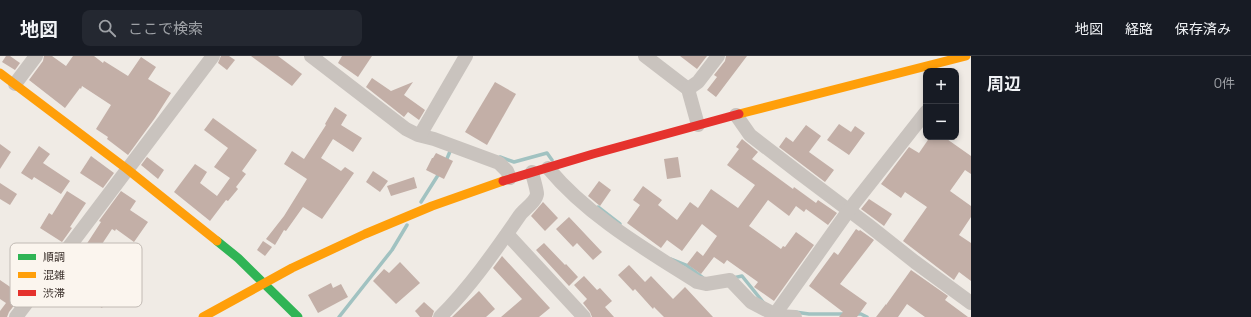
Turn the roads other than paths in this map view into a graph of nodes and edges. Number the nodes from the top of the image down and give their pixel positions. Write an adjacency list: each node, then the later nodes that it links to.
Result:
1 (36, 56): 9 (street)
2 (213, 56): 16 (street)
3 (311, 56): 14 (street)
4 (466, 56): 14 (street)
5 (645, 56): 10 (street)
6 (718, 56): 10 (street)
7 (956, 62): 11 (street)
8 (0, 73): 9 (street)
9 (15, 84): 16 (street)
10 (688, 89): 13 (street)
11 (736, 115): 13 (street); 19 (street)
12 (923, 116): 19 (street)
13 (698, 125): 15 (street)
14 (420, 135): 18 (street)
15 (548, 168): 17 (street); 26 (street)
16 (127, 169): 21 (street); 22 (street)
17 (532, 172): 18 (street); 20 (street)
18 (510, 178): 22 (street)
19 (849, 210): 23 (street); 26 (street)
20 (508, 234): 25 (street); 30 (street)
21 (72, 243)
22 (264, 284): 28 (street); 29 (street)
23 (971, 303)
24 (24, 307): 27 (street)
25 (442, 316)
26 (777, 316): 31 (street)
27 (16, 317)
28 (203, 317)
29 (298, 317)
30 (584, 317)
31 (795, 317)

